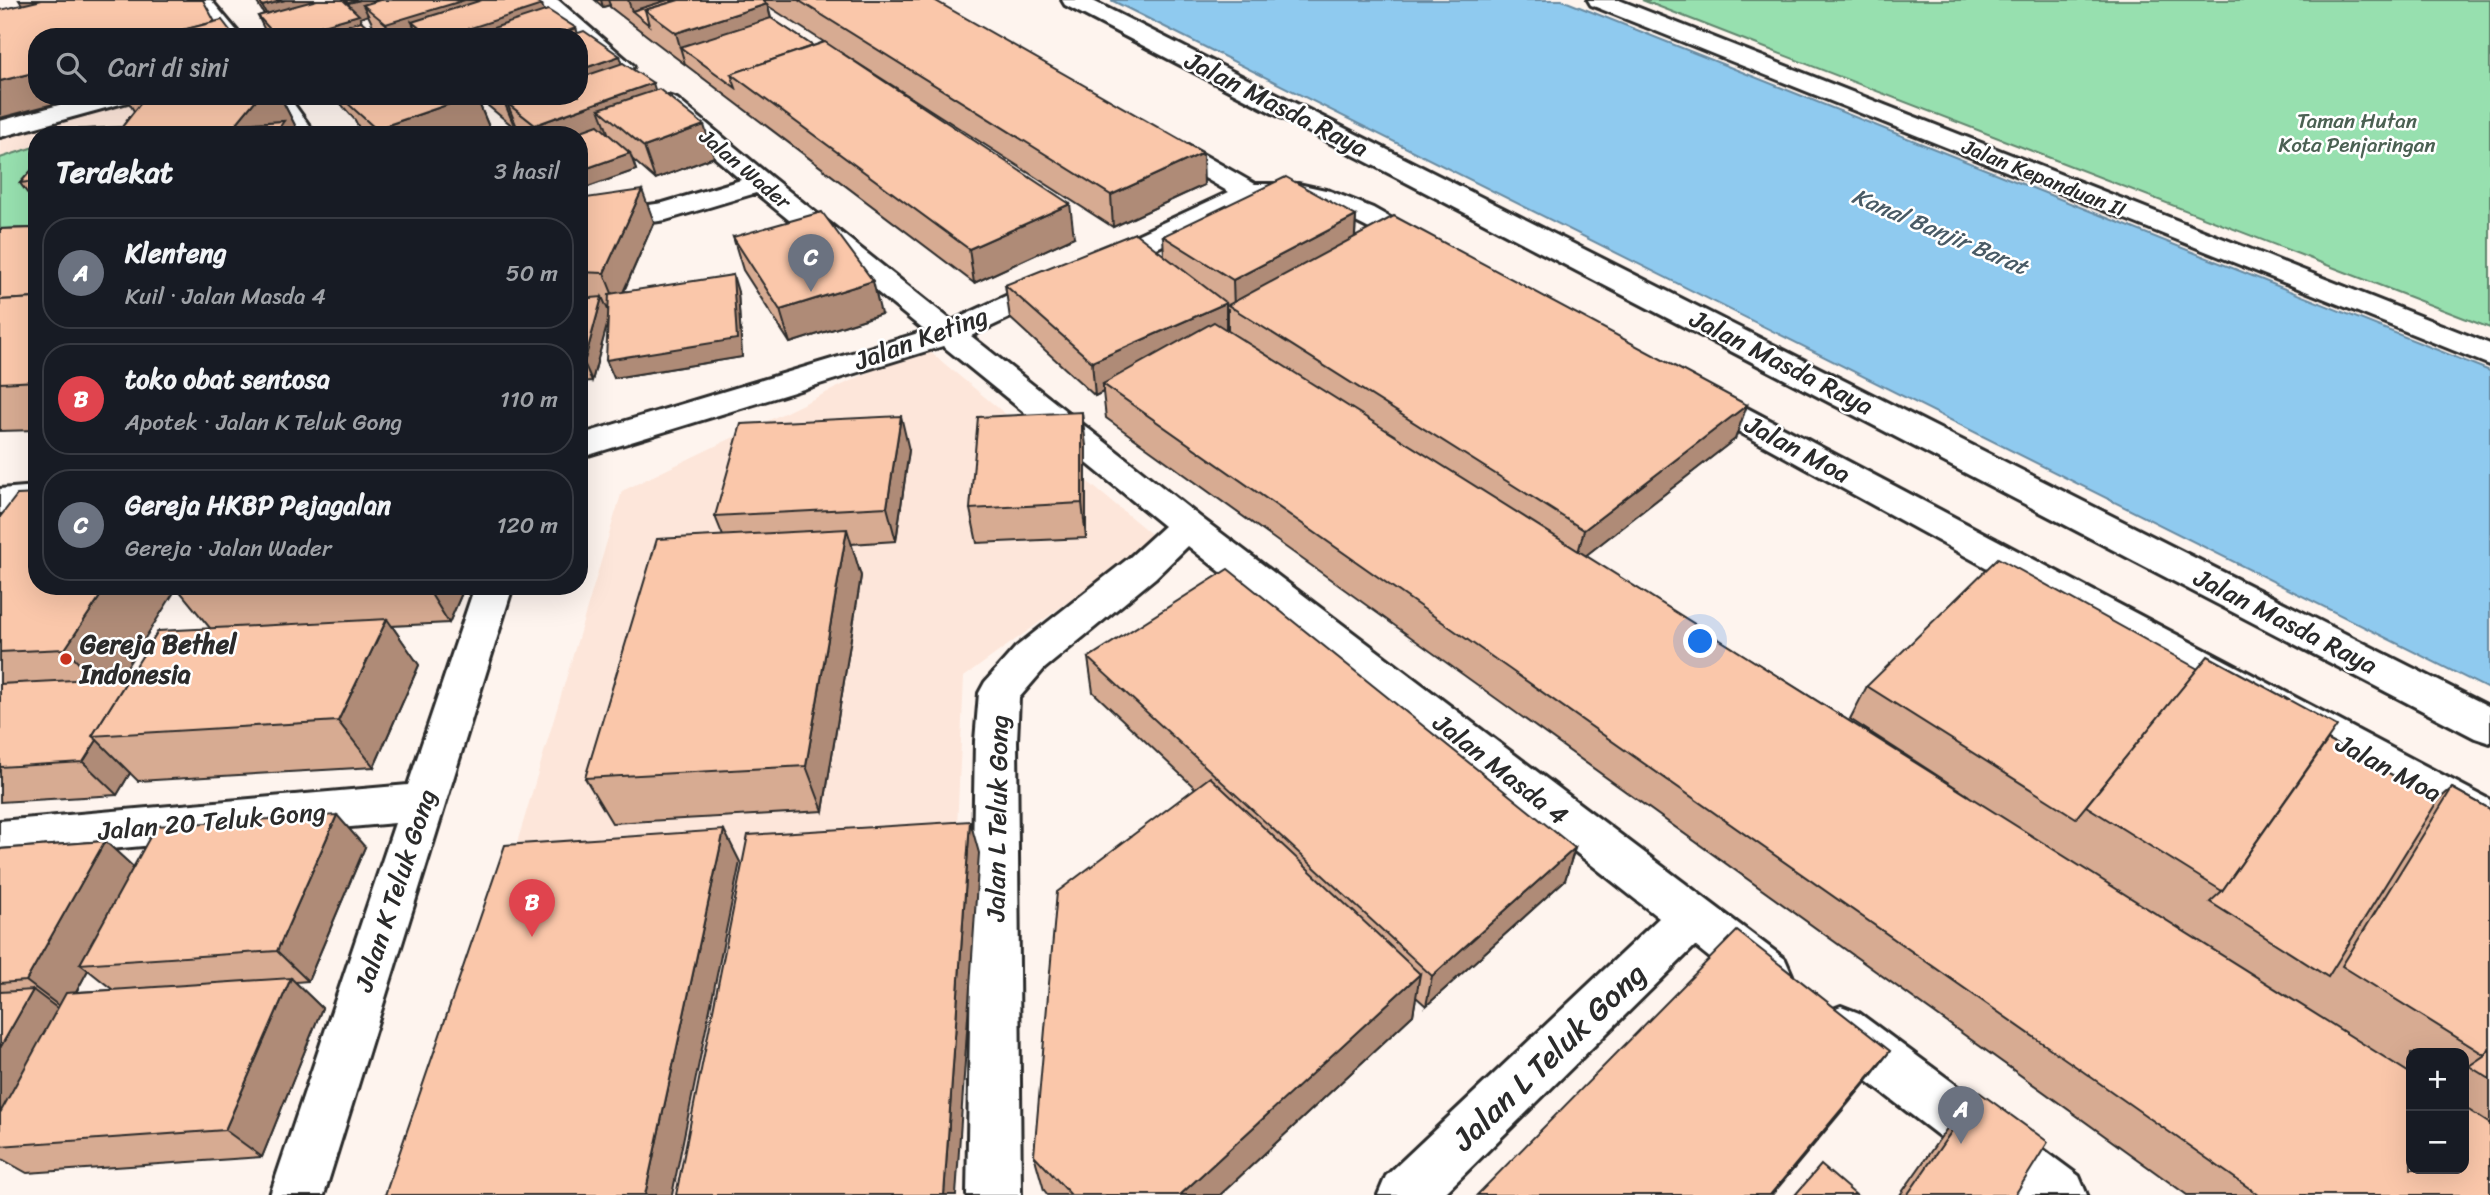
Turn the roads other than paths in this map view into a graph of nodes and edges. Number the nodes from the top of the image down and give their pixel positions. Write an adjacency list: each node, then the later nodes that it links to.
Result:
1 (199, 0): 5 (street)
2 (544, 0): 6 (street, Jalan Wader)
3 (1073, 0): 25 (street, Jalan Masda Raya)
4 (1599, 0): 18 (street, Jalan Kepanduan II)
5 (222, 28)
6 (577, 28)
7 (588, 37): 13 (street, Jalan Wader)
8 (89, 105): 11 (street)
9 (281, 105): 10 (street)
10 (297, 126)
11 (0, 129)
12 (1143, 131): 14 (street)
13 (761, 183): 15 (street); 17 (street, Jalan Wader)
14 (1250, 193): 16 (street); 17 (street, Jalan Keting)
15 (588, 223)
16 (1450, 262)
17 (949, 334): 20 (street, Jalan Keting); 23 (street, Jalan Masda 4)
18 (2490, 355)
19 (1670, 381): 27 (street, Jalan Moa)
20 (588, 444)
21 (28, 499): 22 (street)
22 (0, 501)
23 (1187, 526): 29 (street, Jalan Masda 4); 31 (street, Jalan L Teluk Gong)
24 (491, 595): 26 (street, Jalan K Teluk Gong)
25 (2490, 726)
26 (423, 802): 28 (street, Jalan 20 Teluk Gong); 30 (street, Jalan K Teluk Gong)
27 (2490, 822)
28 (0, 840)
29 (1692, 918): 32 (street, Jalan L Teluk Gong); 33 (street, Jalan Masda 4)
30 (297, 1195)
31 (994, 1195)
32 (1405, 1195)
33 (2060, 1195)

